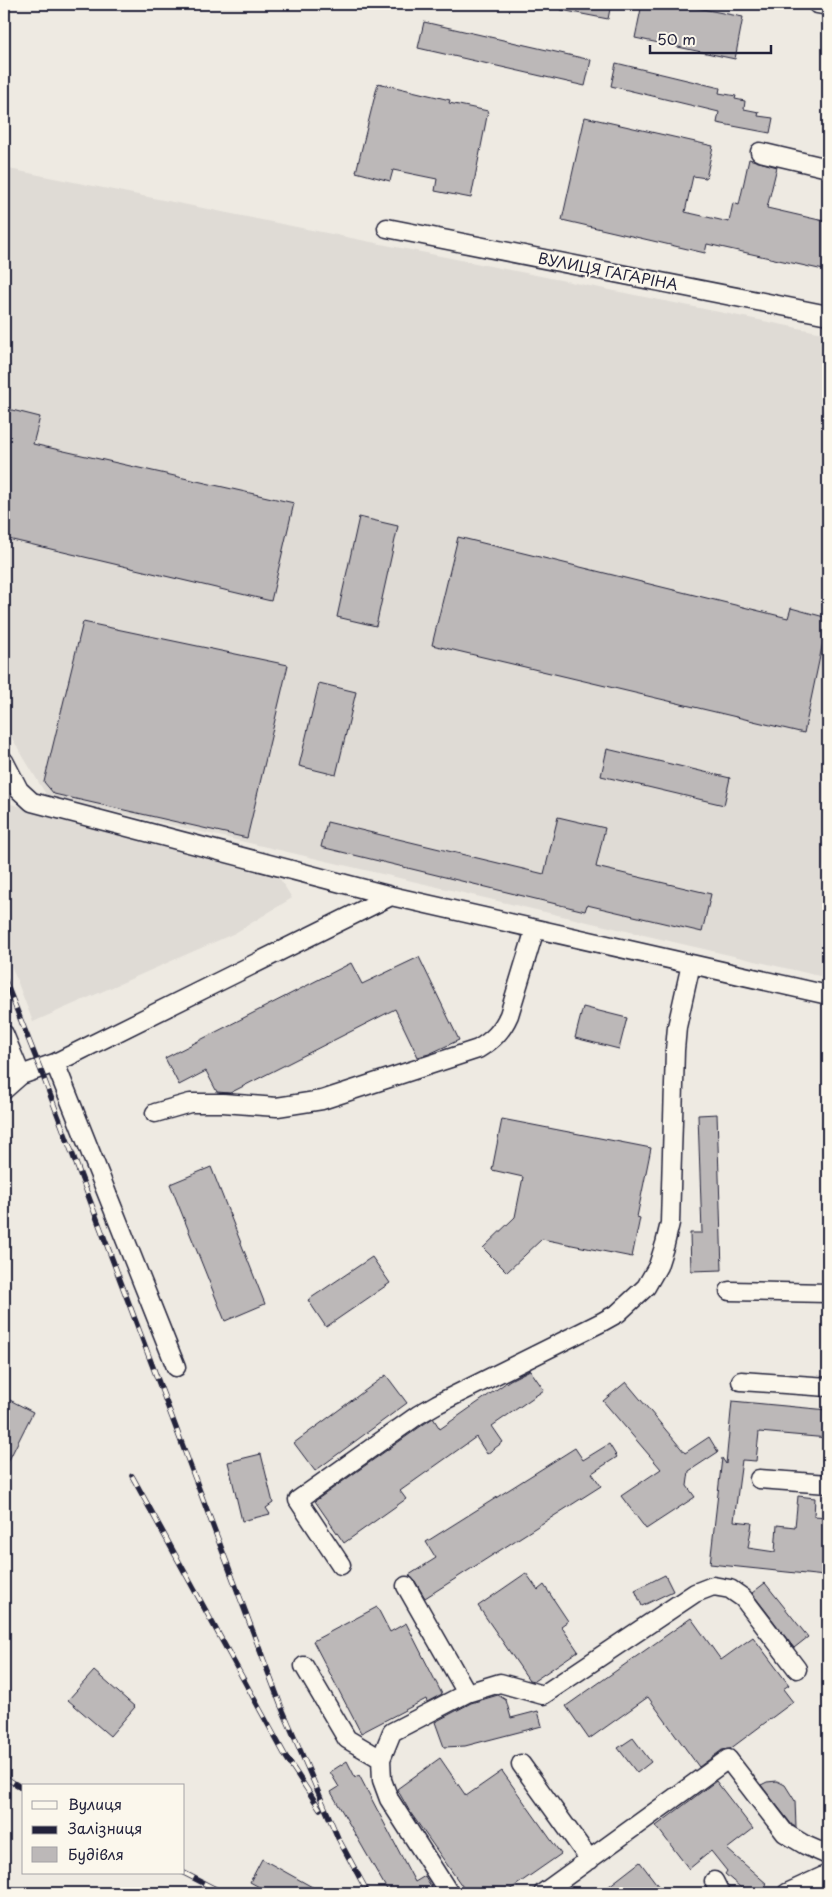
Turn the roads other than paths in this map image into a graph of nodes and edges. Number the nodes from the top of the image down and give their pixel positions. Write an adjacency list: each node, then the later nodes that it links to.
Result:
1 (817, 4): 2 (street)
2 (828, 6)
3 (760, 152): 4 (street)
4 (828, 168)
5 (388, 228): 6 (street, ВУЛИЦЯ ГАГАРІНА)
6 (828, 315)
7 (4, 761): 8 (street)
8 (391, 896): 9 (street); 13 (street)
9 (535, 929): 10 (street); 16 (street)
10 (691, 964): 11 (street); 24 (street)
11 (828, 995)
12 (4, 1034): 14 (street)
13 (55, 1063): 14 (street); 19 (street)
14 (22, 1076): 15 (street)
15 (4, 1090)
16 (155, 1113)
17 (729, 1291): 18 (street)
18 (828, 1292)
19 (176, 1367)
20 (741, 1381): 21 (street)
21 (828, 1386)
22 (759, 1479): 23 (street)
23 (828, 1484)
24 (341, 1565)
25 (406, 1586): 28 (street)
26 (304, 1666): 29 (street)
27 (797, 1669): 28 (street)
28 (467, 1693): 29 (street)
29 (381, 1759): 34 (street)
30 (521, 1764): 32 (street)
31 (828, 1855): 32 (street)
32 (590, 1860): 35 (street)
33 (828, 1874): 36 (street)
34 (450, 1893)
35 (543, 1893)
36 (787, 1893)

